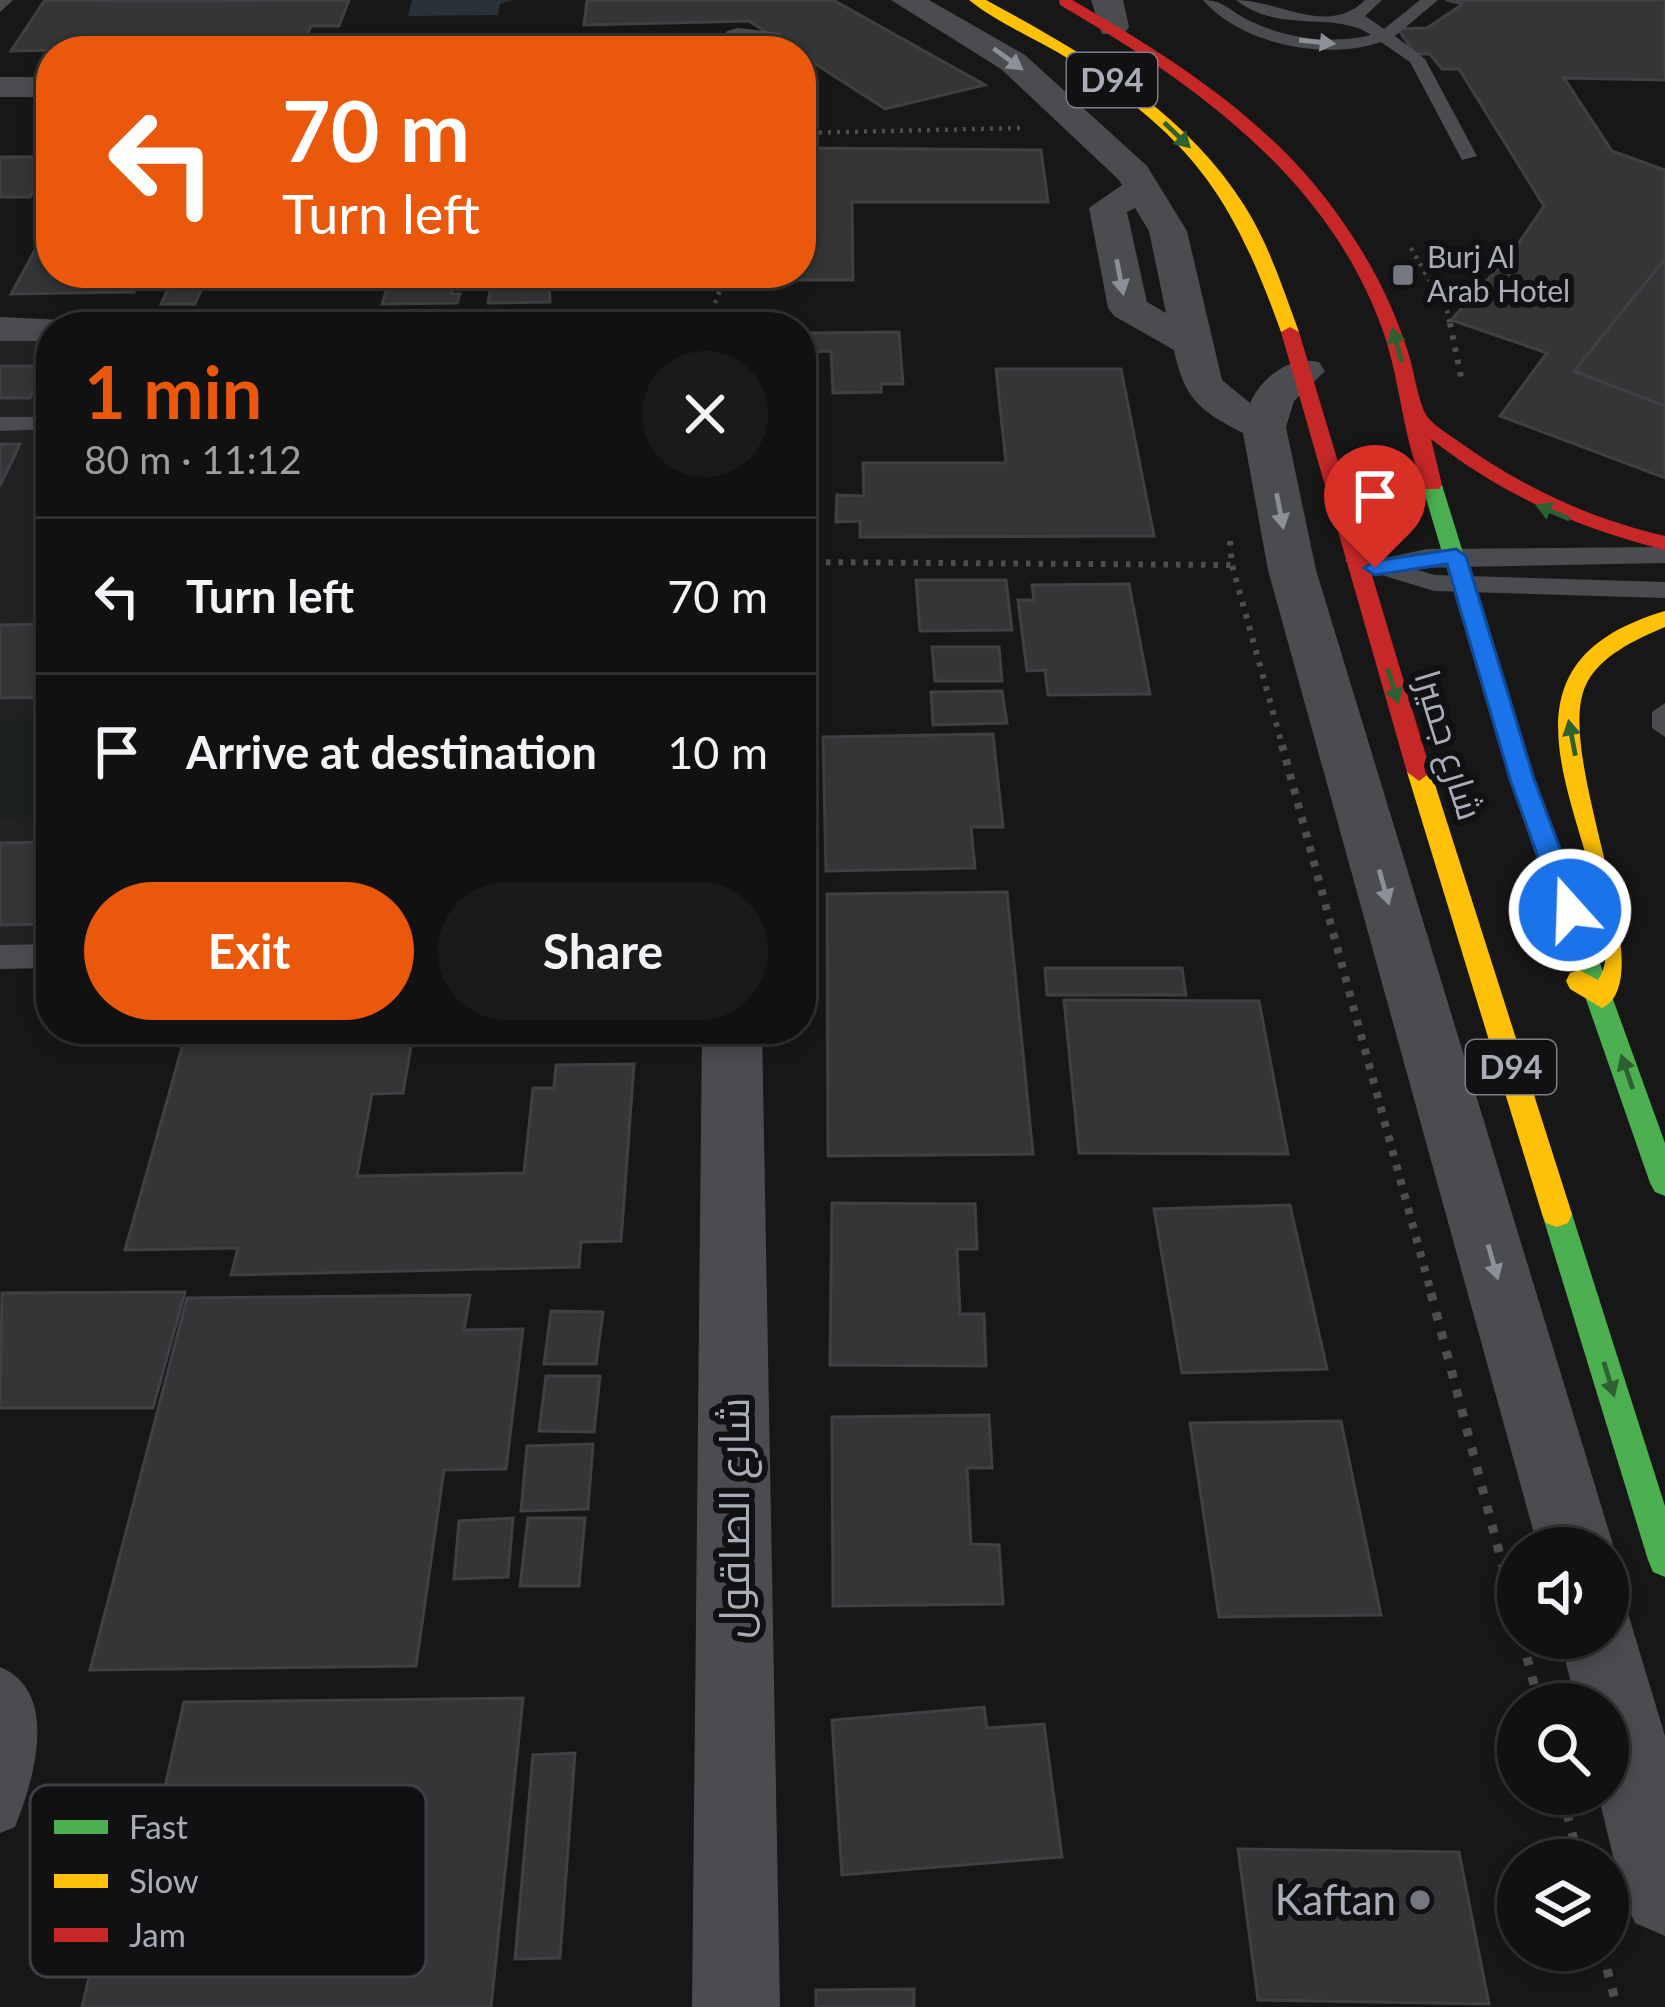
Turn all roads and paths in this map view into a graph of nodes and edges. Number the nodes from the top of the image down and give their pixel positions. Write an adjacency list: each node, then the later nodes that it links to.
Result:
1 (907, 0): 13 (street, one-way to 13)
2 (976, 0): 17 (main road, شارع جميرا / D94, one-way to 17)
3 (1060, 0): 8 (main road, شارع جميرا / D94)
4 (1211, 0): 10 (lane, one-way to 10)
5 (1244, 0): 9 (lane)
6 (1374, 0): 9 (lane)
7 (1430, 0): 10 (lane)
8 (1110, 14): 22 (main road, شارع جميرا / D94, one-way to 8)
9 (1354, 16): 10 (lane)
10 (1386, 34): 15 (lane)
11 (0, 87): 12 (street)
12 (36, 87)
13 (1087, 126): 14 (path); 16 (street)
14 (816, 133)
15 (1468, 156)
16 (1143, 188): 20 (street); 20 (street, one-way to 20)
17 (1270, 275): 21 (main road, شارع جميرا / D94); 21 (main road)
18 (0, 329): 19 (street)
19 (36, 329)
20 (1197, 346): 25 (street)
21 (1321, 357): 25 (street); 34 (main road, شارع جميرا / D94)
22 (1414, 416): 28 (main road, one-way to 22); 29 (main road, شارع جميرا / D94)
23 (36, 423): 24 (lane)
24 (0, 424)
25 (1264, 427): 33 (street, one-way to 33)
26 (1228, 518): 32 (path)
27 (1393, 531): 29 (main road)
28 (1665, 543)
29 (1453, 547): 30 (lane); 34 (lane); 35 (main road, شارع جميرا / D94)
30 (1665, 555)
31 (816, 562): 32 (path)
32 (1232, 566): 33 (path); 46 (path)
33 (1292, 570): 45 (street, one-way to 45)
34 (1365, 574): 35 (lane); 42 (main road); 47 (main road, شارع جميرا / D94, one-way to 47)
35 (1464, 586): 36 (lane); 42 (main road, شارع جميرا / D94)
36 (1665, 590)
37 (1665, 618): 42 (main road, one-way to 37)
38 (1665, 712): 39 (lane)
39 (1665, 728)
40 (36, 956): 41 (lane)
41 (0, 957)
42 (1602, 997): 44 (main road, شارع جميرا / D94, one-way to 42)
43 (732, 1044): 53 (street, شارع الصاقول)
44 (1665, 1183)
45 (1570, 1527)
46 (1497, 1544)
47 (1665, 1560)
48 (1604, 1659): 51 (street)
49 (0, 1688): 50 (lane)
50 (0, 1811)
51 (1665, 1893)
52 (1607, 1971): 54 (path)
53 (736, 2007)
54 (1616, 2007)

